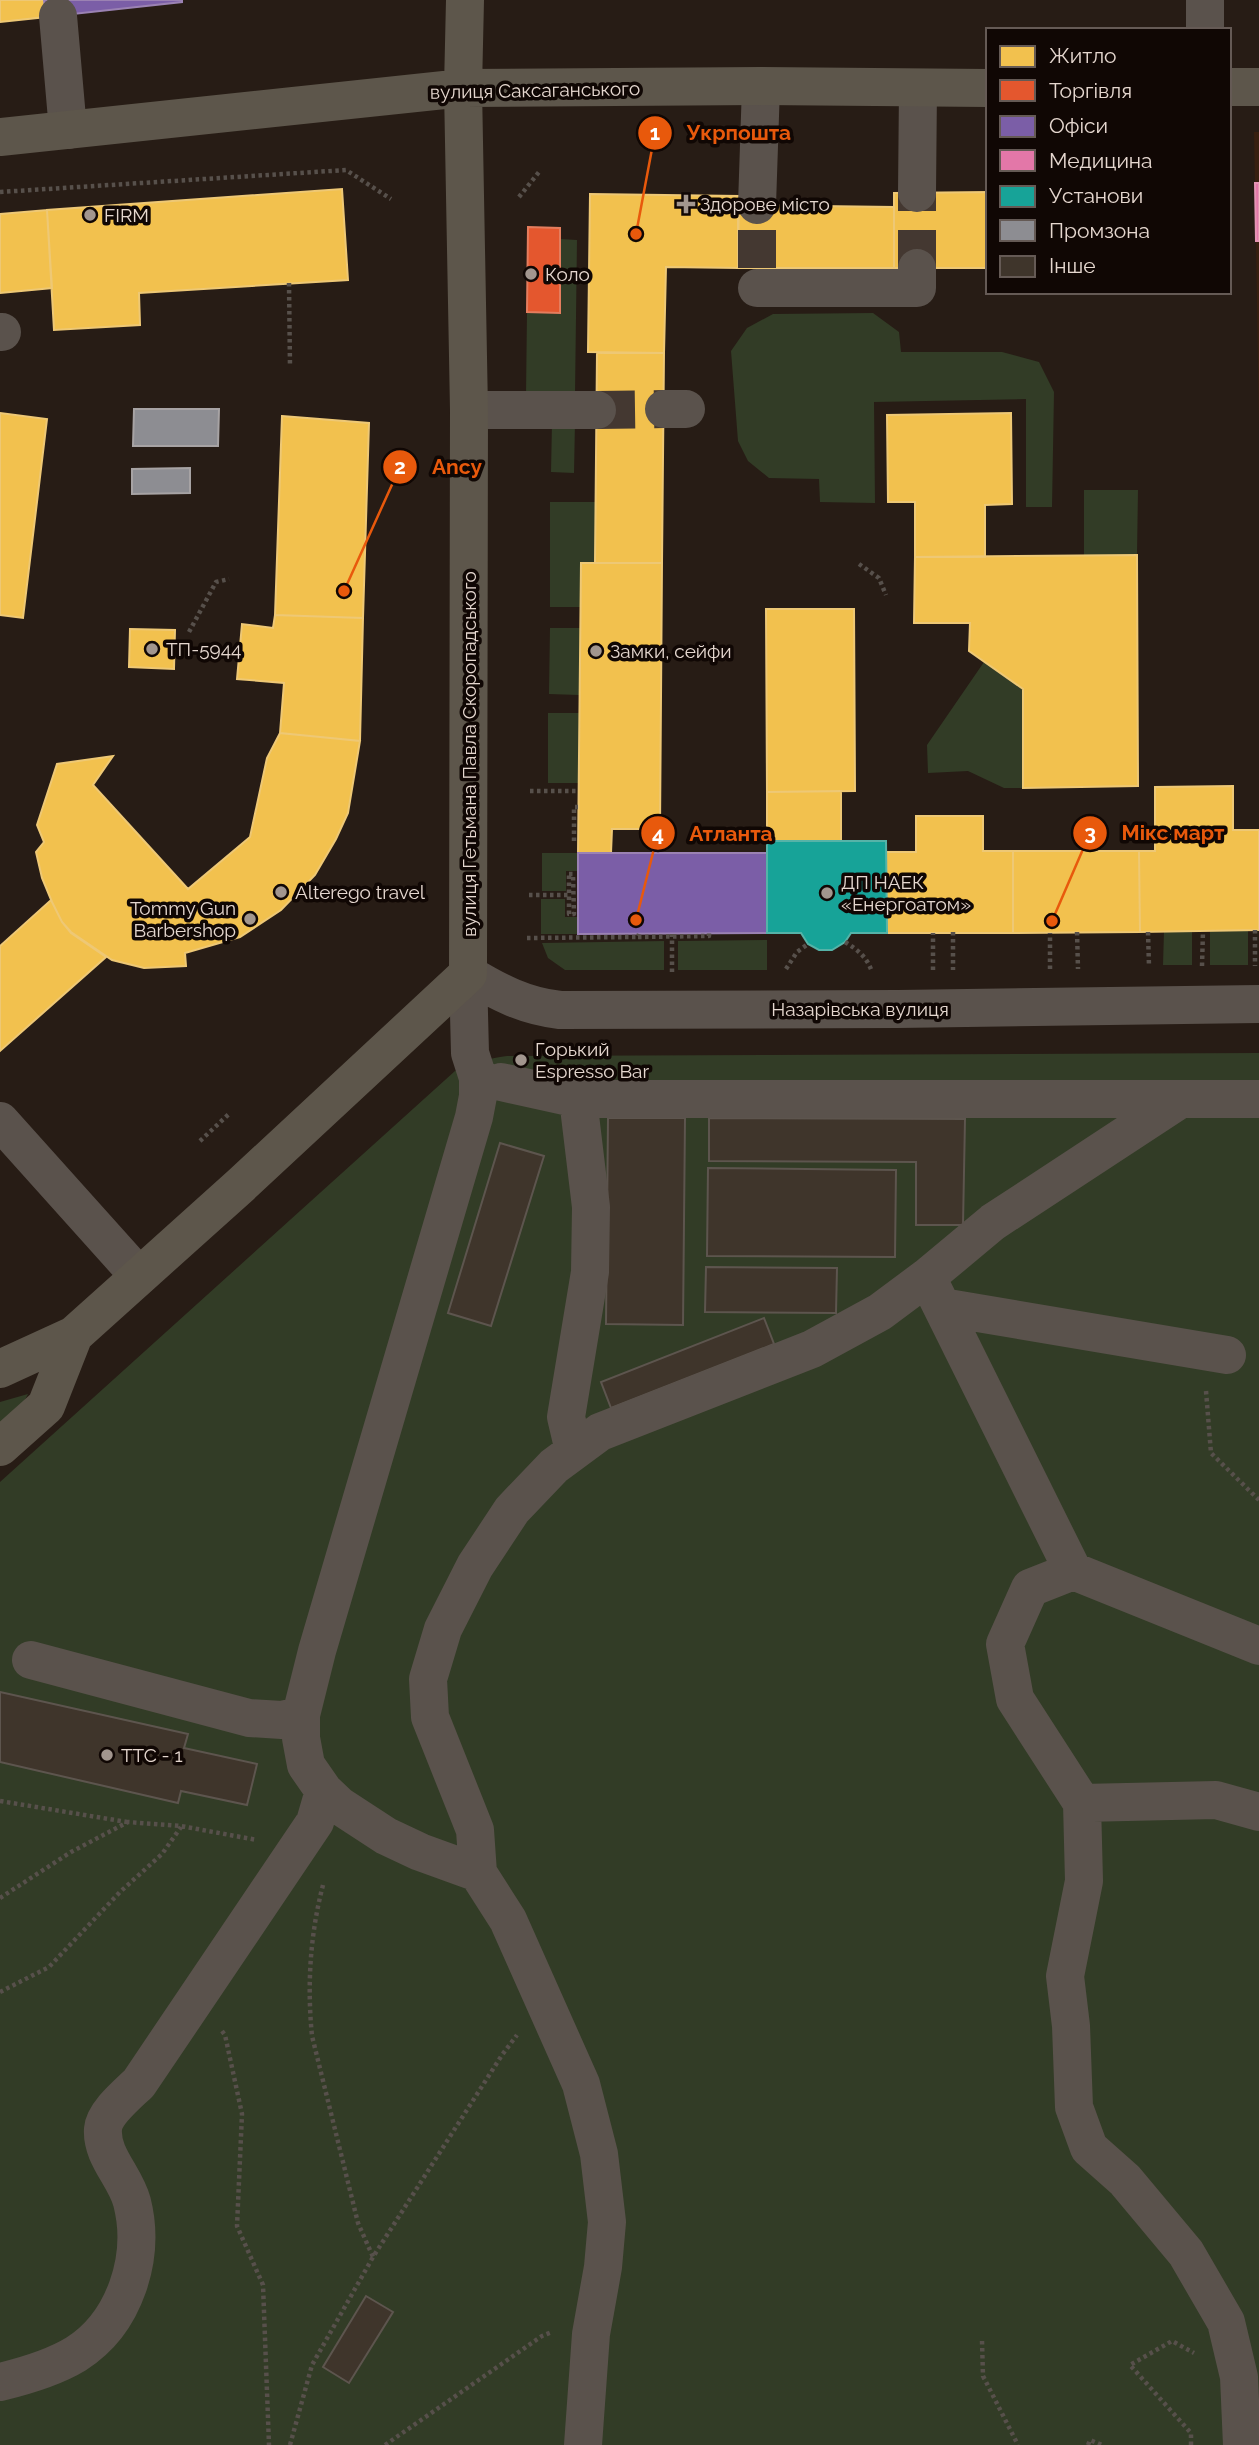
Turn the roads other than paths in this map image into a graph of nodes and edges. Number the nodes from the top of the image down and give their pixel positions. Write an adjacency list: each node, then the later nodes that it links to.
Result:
1 (465, 0): 8 (main road, вулиця Гетьмана Павла Скоропадського)
2 (1205, 0): 4 (street)
3 (58, 16): 11 (street)
4 (1205, 28)
5 (761, 86): 8 (main road, вулиця Саксаганського); 9 (main road, вулиця Саксаганського); 14 (street)
6 (1231, 87): 7 (main road)
7 (1259, 87)
8 (463, 88): 11 (main road, вулиця Саксаганського); 17 (main road, вулиця Гетьмана Павла Скоропадського)
9 (918, 88): 10 (main road, вулиця Саксаганського); 13 (street)
10 (986, 88)
11 (68, 130): 12 (main road, вулиця Саксаганського)
12 (0, 137)
13 (917, 192)
14 (757, 205)
15 (917, 268): 16 (street)
16 (757, 288)
17 (469, 410): 18 (street); 19 (main road, вулиця Гетьмана Павла Скоропадського)
18 (597, 410)
19 (468, 974): 20 (street, Назарівська вулиця); 26 (main road); 36 (street)
20 (1257, 991)
21 (501, 1082): 22 (street)
22 (578, 1099): 24 (street); 32 (street)
23 (1259, 1099): 24 (street)
24 (1179, 1100): 27 (street)
25 (0, 1121): 26 (street)
26 (139, 1276): 28 (main road)
27 (934, 1292): 29 (street); 32 (street); 33 (street)
28 (74, 1335): 30 (main road); 31 (main road)
29 (1227, 1355)
30 (0, 1369)
31 (0, 1447)
32 (575, 1451): 40 (street)
33 (1073, 1571): 34 (street); 38 (street)
34 (1259, 1646)
35 (31, 1660): 36 (street)
36 (301, 1715): 37 (street)
37 (324, 1791): 40 (street); 41 (street)
38 (1082, 1803): 39 (street); 43 (street)
39 (1259, 1812)
40 (478, 1873): 42 (street)
41 (0, 2382)
42 (583, 2445)
43 (1242, 2445)

